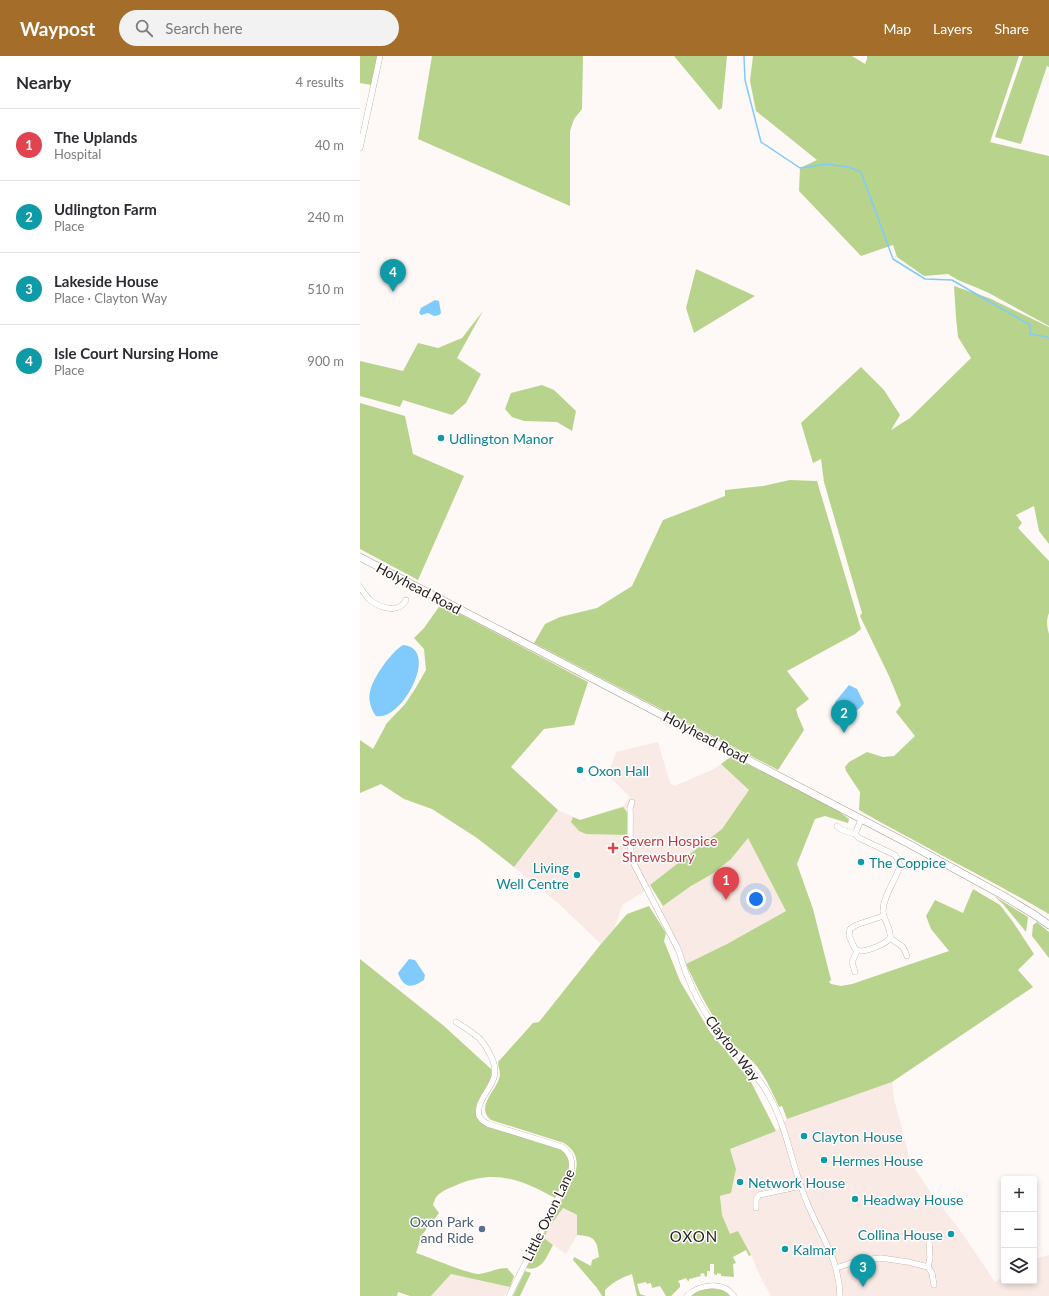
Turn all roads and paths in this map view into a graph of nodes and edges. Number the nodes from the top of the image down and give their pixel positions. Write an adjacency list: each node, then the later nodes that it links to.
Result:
1 (380, 56): 2 (street)
2 (360, 148)
3 (360, 557): 7 (main road, Holyhead Road)
4 (360, 587): 5 (street)
5 (410, 609)
6 (632, 802): 17 (street, Clayton Way)
7 (861, 820): 9 (street); 11 (main road, Holyhead Road)
8 (837, 826): 9 (street)
9 (855, 834): 10 (street)
10 (883, 916): 12 (street); 13 (street)
11 (1049, 925)
12 (890, 938): 13 (street); 14 (street)
13 (857, 951): 15 (street)
14 (907, 956)
15 (854, 972)
16 (456, 1022): 23 (street, Little Oxon Lane)
17 (801, 1186): 18 (street); 21 (street, Clayton Way)
18 (756, 1208)
19 (929, 1242): 20 (street)
20 (928, 1267): 21 (street); 22 (street)
21 (836, 1268): 26 (street, Clayton Way)
22 (934, 1285)
23 (509, 1296)
24 (687, 1296): 25 (street)
25 (734, 1296)
26 (840, 1296)

